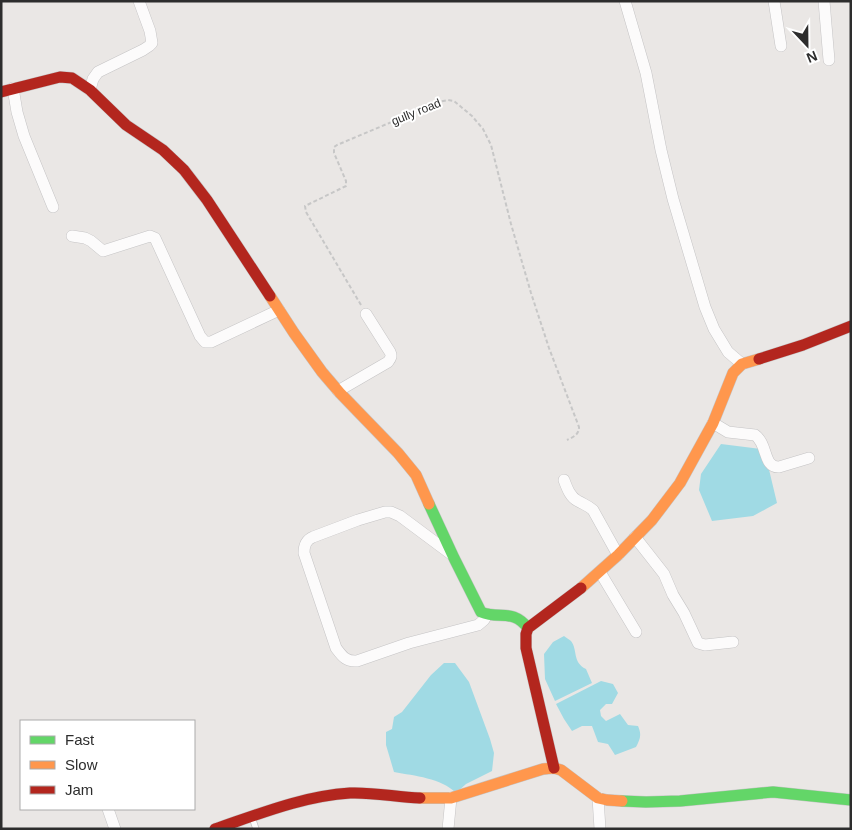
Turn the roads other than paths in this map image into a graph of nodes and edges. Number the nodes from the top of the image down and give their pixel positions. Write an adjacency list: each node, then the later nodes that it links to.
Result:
1 (139, 1): 8 (street)
2 (625, 1): 15 (street)
3 (774, 1): 5 (street)
4 (824, 1): 6 (street)
5 (781, 46)
6 (829, 60)
7 (13, 88): 8 (street); 9 (street); 10 (street)
8 (90, 90): 12 (street)
9 (1, 92)
10 (53, 207)
11 (72, 236): 12 (street)
12 (279, 310): 16 (street)
13 (366, 314): 16 (street)
14 (851, 326): 15 (street)
15 (742, 364): 17 (street)
16 (338, 391): 22 (street)
17 (713, 423): 18 (street); 20 (street)
18 (809, 458)
19 (564, 480): 21 (street)
20 (635, 537): 21 (street); 27 (street)
21 (618, 555): 23 (street)
22 (453, 556): 24 (street); 24 (street)
23 (600, 572): 25 (street); 26 (street)
24 (487, 615): 25 (street)
25 (528, 628): 28 (street)
26 (636, 632)
27 (733, 642)
28 (554, 768): 29 (street); 30 (street)
29 (451, 798): 33 (street); 37 (street)
30 (598, 798): 31 (street); 38 (street)
31 (851, 800)
32 (108, 810): 34 (street)
33 (252, 817): 35 (street); 36 (lane)
34 (115, 829)
35 (215, 829)
36 (256, 829)
37 (448, 829)
38 (600, 829)

